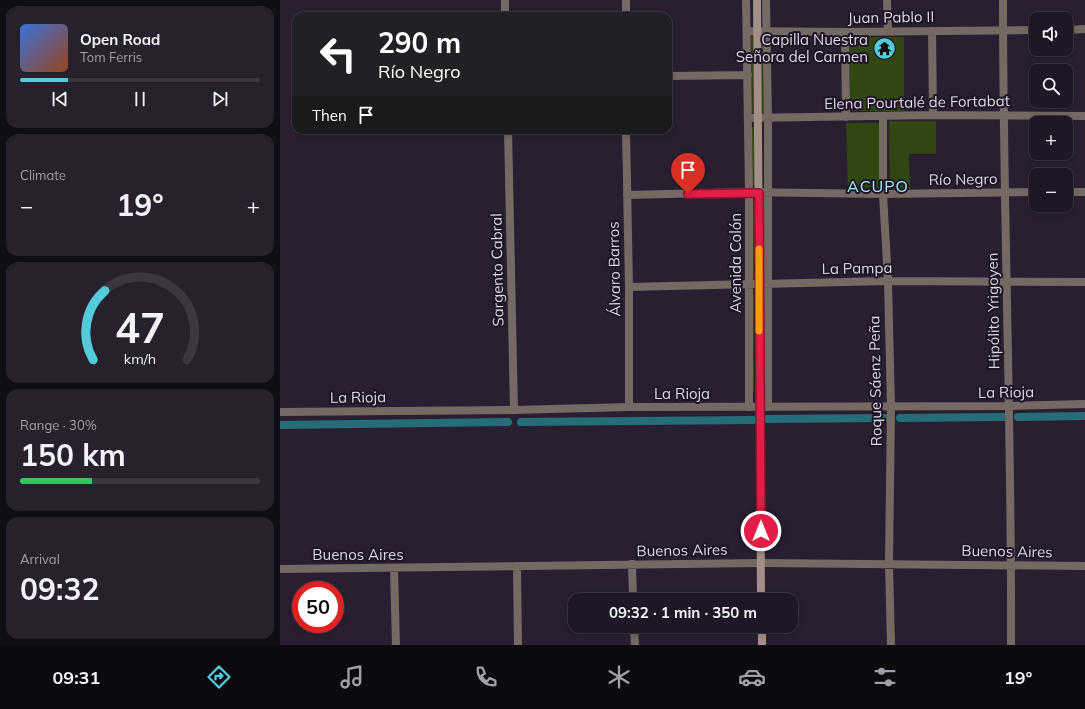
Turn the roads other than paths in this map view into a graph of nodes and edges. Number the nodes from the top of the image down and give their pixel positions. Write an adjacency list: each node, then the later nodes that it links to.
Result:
1 (505, 0): 8 (street)
2 (626, 0): 9 (street)
3 (746, 0): 14 (street, Avenida Colón)
4 (756, 0): 15 (main road, Avenida Colón)
5 (766, 0): 16 (street, Avenida Colón)
6 (887, 0): 17 (street)
7 (1003, 0): 11 (street, Hipólito Yrigoyen)
8 (505, 12)
9 (626, 12)
10 (1085, 29): 13 (street)
11 (1003, 30): 12 (street, Juan Pablo II); 18 (street, Juan Pablo II); 23 (street, Hipólito Yrigoyen)
12 (1029, 30)
13 (1073, 30)
14 (747, 31): 15 (street, Juan Pablo II); 20 (street, Avenida Colón)
15 (757, 31): 16 (street, Juan Pablo II); 28 (main road, Avenida Colón)
16 (767, 31): 19 (street, Juan Pablo II); 29 (street, Avenida Colón)
17 (888, 31): 18 (street, Juan Pablo II); 19 (street, Juan Pablo II)
18 (932, 31): 22 (street)
19 (845, 32): 26 (street)
20 (748, 75): 21 (street); 27 (street, Avenida Colón)
21 (672, 76)
22 (932, 115): 23 (street, Elena Pourtalé de Fortabat); 24 (street, Elena Pourtalé de Fortabat)
23 (1004, 115): 25 (street, Elena Pourtalé de Fortabat); 33 (street, Hipólito Yrigoyen)
24 (883, 116): 26 (street, Elena Pourtalé de Fortabat); 39 (street, Roque Sáenz Peña)
25 (1085, 116)
26 (846, 117): 29 (street, Elena Pourtalé de Fortabat)
27 (748, 118): 28 (street, Elena Pourtalé de Fortabat); 32 (street, Avenida Colón)
28 (759, 118): 29 (street, Elena Pourtalé de Fortabat); 37 (main road, Avenida Colón)
29 (768, 118): 38 (street, Avenida Colón)
30 (508, 134): 54 (street, Sargento Cabral)
31 (626, 134): 40 (street, Álvaro Barros)
32 (749, 192): 37 (street, Río Negro); 40 (street, Río Negro); 44 (street, Avenida Colón)
33 (1005, 192): 34 (street, Río Negro); 39 (street, Río Negro); 42 (street, Hipólito Yrigoyen)
34 (1029, 192)
35 (1073, 192): 36 (street)
36 (1085, 192)
37 (759, 193): 38 (street, Río Negro); 46 (main road, Avenida Colón)
38 (768, 193): 39 (street, Río Negro); 45 (street, Avenida Colón)
39 (883, 194): 41 (street, Roque Sáenz Peña)
40 (627, 195): 47 (street, Álvaro Barros)
41 (888, 281): 42 (street, La Pampa); 45 (street, La Pampa); 53 (street, Roque Sáenz Peña)
42 (1006, 282): 43 (street, La Pampa); 49 (street, Hipólito Yrigoyen)
43 (1085, 282)
44 (749, 284): 46 (street, La Pampa); 47 (street, La Pampa); 51 (street, Avenida Colón)
45 (768, 284): 46 (street, La Pampa); 52 (street, Avenida Colón)
46 (758, 285): 52 (main road, Avenida Colón)
47 (629, 287): 50 (street, Álvaro Barros)
48 (1085, 404): 49 (street, La Rioja)
49 (1010, 406): 53 (street, La Rioja); 59 (street, Hipólito Yrigoyen)
50 (629, 407): 51 (street, La Rioja); 54 (street, La Rioja)
51 (749, 407): 52 (street, La Rioja)
52 (764, 407): 53 (street, La Rioja); 56 (main road, Avenida Colón)
53 (891, 407): 58 (street, Roque Sáenz Peña)
54 (514, 410): 55 (street, La Rioja)
55 (280, 412)
56 (761, 562): 57 (street, Buenos Aires); 58 (street, Buenos Aires); 65 (main road, Avenida Colón)
57 (632, 564): 60 (street, Buenos Aires); 64 (street)
58 (889, 564): 59 (street, Buenos Aires); 72 (street, Roque Sáenz Peña)
59 (1012, 565): 61 (street, Buenos Aires); 73 (street, Hipólito Yrigoyen)
60 (517, 566): 62 (street, Buenos Aires); 69 (street)
61 (1085, 566)
62 (394, 568): 63 (street, Buenos Aires); 68 (street)
63 (280, 569)
64 (633, 593)
65 (761, 593)
66 (634, 633): 70 (street)
67 (762, 633): 71 (main road)
68 (396, 645)
69 (518, 645)
70 (635, 645)
71 (762, 645)
72 (891, 645)
73 (1012, 645)

